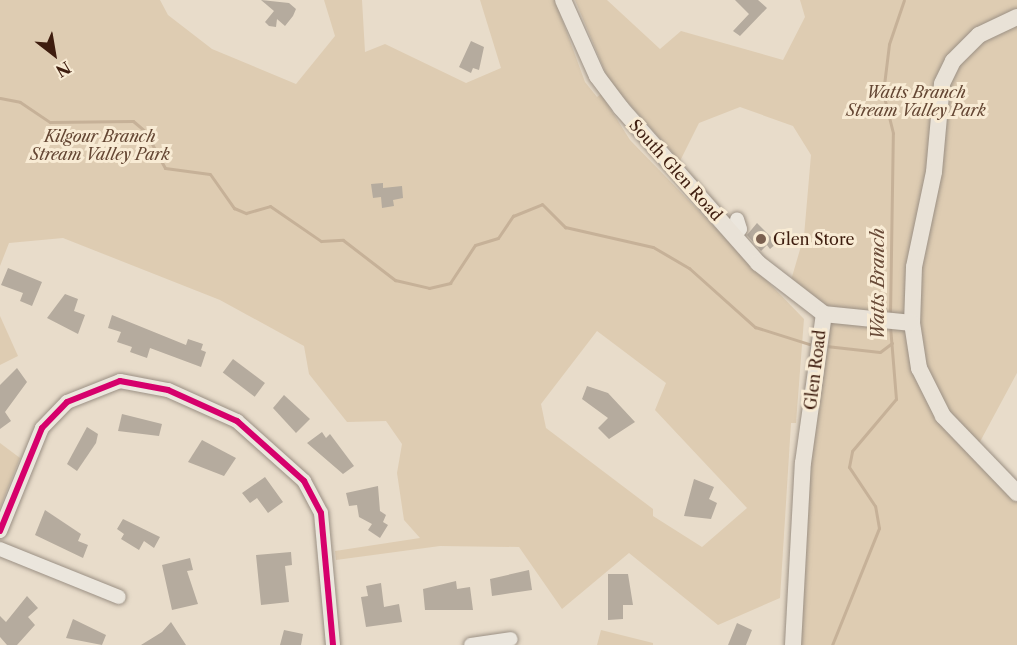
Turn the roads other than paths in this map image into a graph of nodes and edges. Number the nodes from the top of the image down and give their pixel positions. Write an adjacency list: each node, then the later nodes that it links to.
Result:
1 (563, 0): 4 (main road, South Glen Road)
2 (1017, 17): 6 (main road)
3 (737, 219): 4 (street)
4 (734, 236): 5 (main road, South Glen Road)
5 (824, 314): 6 (main road, Glen Road); 14 (main road, Glen Road)
6 (905, 322): 7 (main road)
7 (1017, 493)
8 (0, 531): 12 (street)
9 (0, 549): 10 (street)
10 (119, 597)
11 (511, 639): 13 (street)
12 (333, 645)
13 (471, 645)
14 (793, 645)

